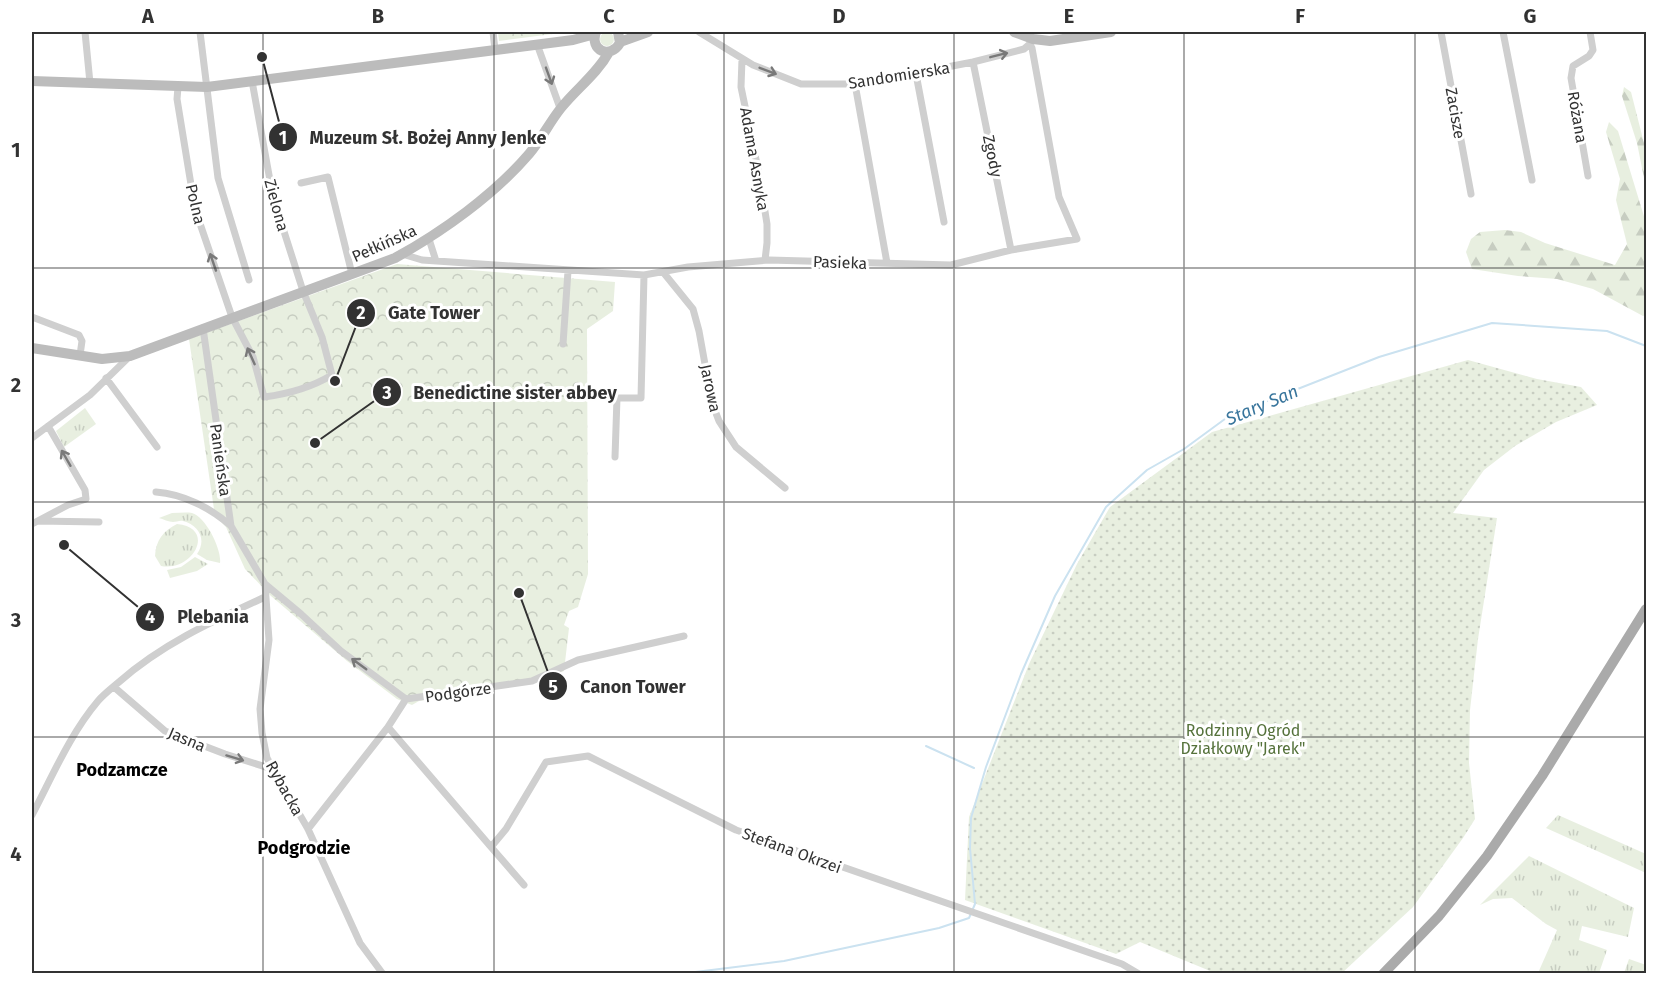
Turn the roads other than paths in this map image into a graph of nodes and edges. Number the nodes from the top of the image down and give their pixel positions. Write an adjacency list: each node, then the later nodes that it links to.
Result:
1 (85, 32): 21 (street)
2 (200, 32): 24 (street)
3 (494, 32): 15 (street)
4 (646, 32): 11 (street)
5 (699, 32): 16 (street, Sandomierska)
6 (1014, 32): 13 (street)
7 (1111, 32): 13 (street)
8 (1441, 32): 29 (street, Zacisze)
9 (1503, 32): 27 (street)
10 (1590, 32): 26 (street, Różana)
11 (619, 35): 12 (street, Pełkińska)
12 (599, 42): 14 (street); 25 (street, Pełkińska)
13 (1031, 42): 17 (street, Sandomierska, one-way to 13); 32 (street, Pasieka)
14 (537, 44): 15 (street); 25 (street, one-way to 25)
15 (495, 50): 20 (street)
16 (741, 59): 22 (street, Sandomierska, one-way to 22); 34 (street, Adama Asnyka)
17 (973, 62): 18 (street, Sandomierska); 32 (street, Zgody)
18 (916, 74): 22 (street, Sandomierska); 30 (street)
19 (32, 81): 21 (street)
20 (252, 81): 24 (street); 42 (street, Zielona)
21 (90, 83): 23 (street)
22 (855, 84): 36 (street)
23 (178, 87): 24 (street); 44 (street, Polna, one-way to 23)
24 (207, 87): 41 (street)
25 (561, 108): 31 (street, Pełkińska)
26 (1588, 176)
27 (1532, 180)
28 (301, 183): 39 (street)
29 (1471, 194)
30 (944, 222)
31 (429, 239): 33 (street, Pełkińska); 35 (street)
32 (1011, 250): 36 (street, Pasieka)
33 (402, 254): 35 (street, Pasieka); 39 (street, Pełkińska)
34 (765, 260): 36 (street, Pasieka); 38 (street, Pasieka)
35 (436, 261): 37 (street, Pasieka)
36 (887, 263)
37 (568, 271): 40 (street, Pasieka); 46 (street)
38 (663, 272): 40 (street, Pasieka); 56 (street, Jarowa)
39 (351, 274): 42 (street, Pełkińska)
40 (644, 275): 55 (street)
41 (249, 280)
42 (303, 291): 44 (street, Pełkińska); 51 (street, Zielona)
43 (32, 317): 48 (street)
44 (232, 317): 45 (street, Pełkińska); 51 (street, Polna, one-way to 44)
45 (203, 328): 49 (street, Pełkińska); 60 (street, Panieńska)
46 (563, 344)
47 (32, 348): 48 (street, Pełkińska)
48 (80, 355): 49 (street, Pełkińska)
49 (130, 356): 50 (street)
50 (106, 378): 52 (street); 54 (street)
51 (264, 397)
52 (48, 426): 53 (street); 58 (street, one-way to 52)
53 (32, 438)
54 (157, 447)
55 (615, 457)
56 (785, 488)
57 (156, 492): 60 (street)
58 (33, 522): 59 (street)
59 (99, 522)
60 (231, 526): 61 (street, Panieńska)
61 (265, 584): 62 (street, Rybacka); 66 (street, Podgórze, one-way to 61)
62 (265, 597): 65 (street); 68 (street, Rybacka)
63 (1647, 609): 75 (main road)
64 (684, 636): 66 (street, Podgórze)
65 (114, 687): 68 (street, Jasna, one-way to 68); 69 (street)
66 (406, 699): 67 (street)
67 (388, 727): 70 (street); 71 (street)
68 (272, 769): 70 (street, Rybacka)
69 (32, 815)
70 (308, 829): 73 (street, Rybacka)
71 (491, 847): 72 (street); 74 (street, Stefana Okrzei)
72 (524, 885)
73 (383, 974)
74 (1139, 974)
75 (1383, 974)

